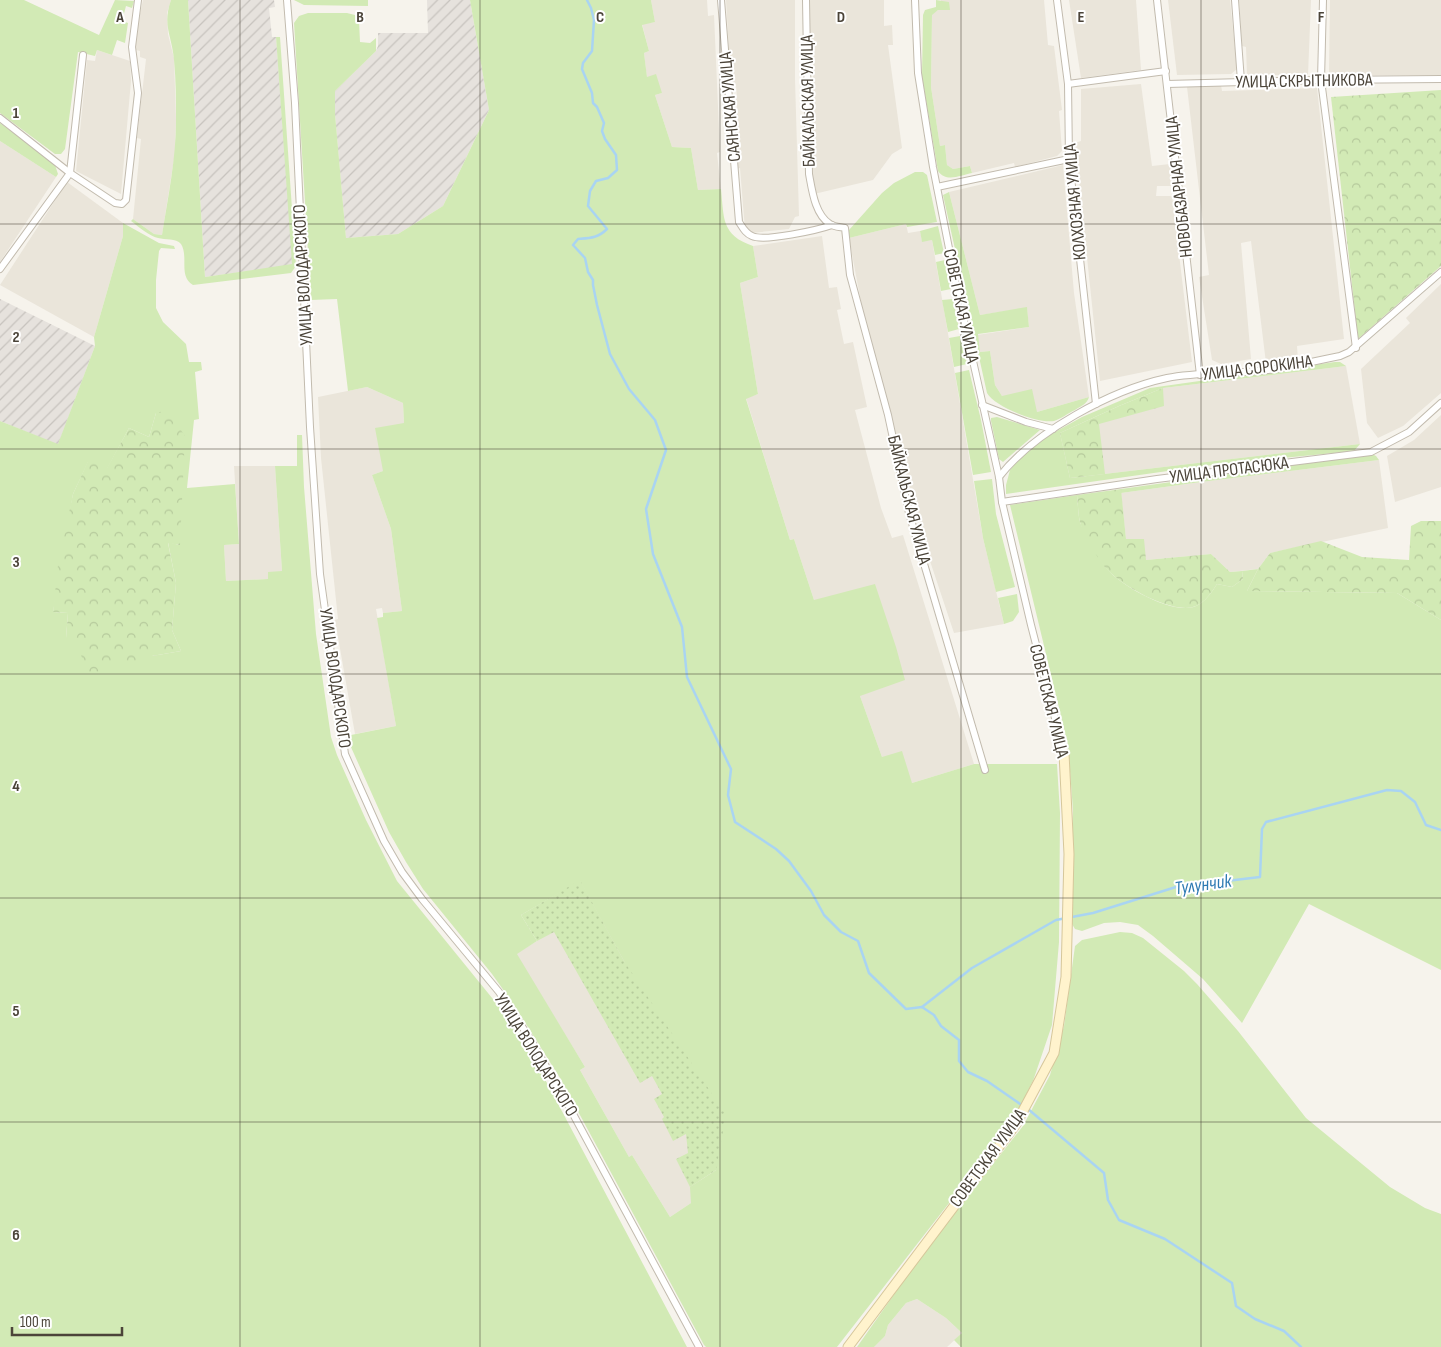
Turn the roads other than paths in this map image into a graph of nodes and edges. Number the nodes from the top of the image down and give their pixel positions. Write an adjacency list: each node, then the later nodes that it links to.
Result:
1 (138, 0): 19 (street)
2 (287, 0): 34 (street, УЛИЦА ВОЛОДАРСКОГО)
3 (721, 0): 21 (street, САЯНСКАЯ УЛИЦА)
4 (806, 0): 21 (street, БАЙКАЛЬСКАЯ УЛИЦА)
5 (914, 0): 20 (street, СОВЕТСКАЯ УЛИЦА)
6 (1057, 0): 15 (street, КОЛХОЗНАЯ УЛИЦА)
7 (1157, 0): 11 (street, НОВОБАЗАРНАЯ УЛИЦА)
8 (1235, 0): 14 (street)
9 (1323, 0): 13 (street)
10 (83, 56): 19 (street)
11 (1166, 71): 15 (street); 16 (street, НОВОБАЗАРНАЯ УЛИЦА)
12 (1441, 79): 13 (street, УЛИЦА СКРЫТНИКОВА)
13 (1322, 80): 14 (street, УЛИЦА СКРЫТНИКОВА); 24 (street)
14 (1241, 81): 16 (street, УЛИЦА СКРЫТНИКОВА)
15 (1068, 84): 18 (street, КОЛХОЗНАЯ УЛИЦА)
16 (1167, 84): 25 (street, НОВОБАЗАРНАЯ УЛИЦА)
17 (0, 118): 19 (street)
18 (1069, 159): 20 (street); 27 (street, КОЛХОЗНАЯ УЛИЦА)
19 (70, 173): 22 (street)
20 (936, 187): 28 (street, СОВЕТСКАЯ УЛИЦА)
21 (832, 225): 33 (street, БАЙКАЛЬСКАЯ УЛИЦА)
22 (0, 269)
23 (1441, 272): 24 (street, УЛИЦА СОРОКИНА)
24 (1356, 348): 25 (street, УЛИЦА СОРОКИНА)
25 (1200, 375): 27 (street, УЛИЦА СОРОКИНА)
26 (1441, 403): 31 (street, УЛИЦА ПРОТАСЮКА)
27 (1096, 404): 29 (street, УЛИЦА СОРОКИНА)
28 (982, 405): 29 (street); 30 (street, СОВЕТСКАЯ УЛИЦА)
29 (1053, 429): 30 (street, УЛИЦА СОРОКИНА)
30 (999, 477): 31 (street, СОВЕТСКАЯ УЛИЦА)
31 (1002, 502): 32 (street, СОВЕТСКАЯ УЛИЦА)
32 (1064, 753): 35 (street, СОВЕТСКАЯ УЛИЦА)
33 (985, 770)
34 (699, 1347)
35 (848, 1347)

